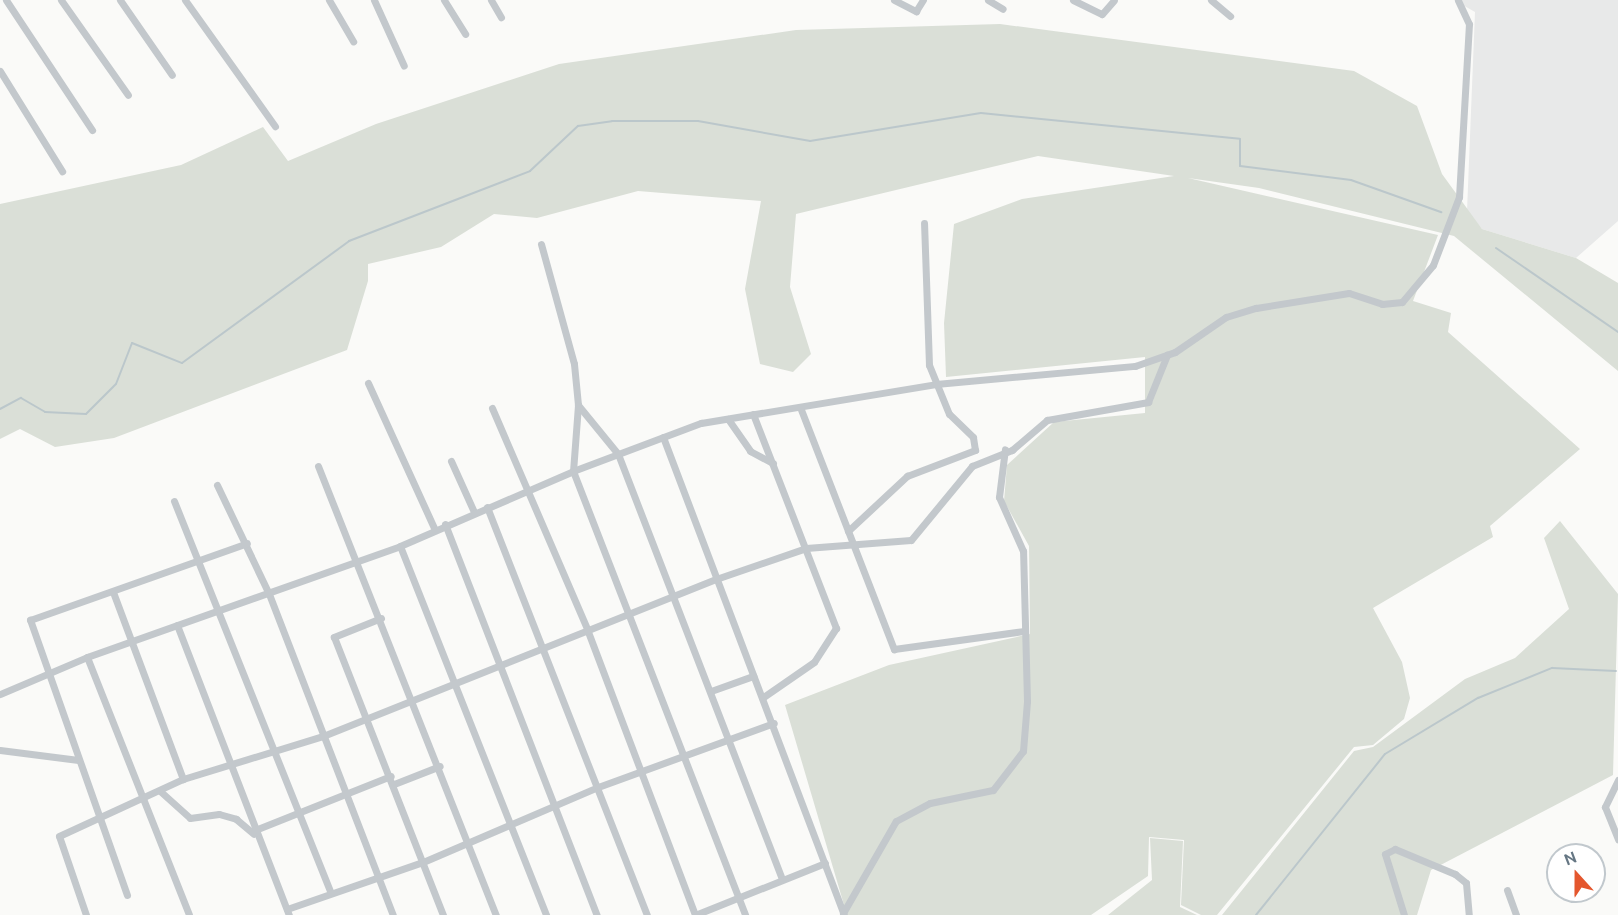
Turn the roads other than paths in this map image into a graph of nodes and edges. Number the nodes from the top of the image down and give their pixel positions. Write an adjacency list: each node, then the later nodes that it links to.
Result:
1 (6, 0): 26 (street)
2 (61, 0): 24 (street)
3 (120, 0): 23 (street)
4 (185, 0): 25 (street)
5 (329, 0): 20 (street)
6 (374, 0): 21 (street)
7 (444, 0): 19 (street)
8 (491, 0): 18 (street)
9 (894, 0): 10 (street)
10 (923, 0)
11 (988, 0): 16 (street)
12 (1073, 0): 13 (street)
13 (1114, 0)
14 (1210, 0): 17 (street)
15 (1458, 0): 30 (street)
16 (1004, 9)
17 (1230, 16)
18 (501, 17)
19 (465, 34)
20 (353, 41)
21 (404, 66)
22 (0, 71): 27 (street)
23 (172, 75)
24 (128, 95)
25 (275, 126)
26 (93, 130)
27 (62, 171)
28 (924, 223): 32 (street)
29 (541, 243): 33 (street)
30 (1167, 356): 32 (street); 39 (street)
31 (368, 383): 51 (street)
32 (936, 384): 34 (street); 52 (street)
33 (578, 405): 40 (street); 44 (street)
34 (800, 407): 36 (street); 52 (street)
35 (492, 408): 46 (street)
36 (753, 414): 37 (street); 42 (street)
37 (728, 419): 38 (street); 42 (street)
38 (663, 436): 40 (street); 59 (street)
39 (1005, 449): 55 (street); 68 (street)
40 (618, 454): 44 (street); 62 (street)
41 (451, 461): 49 (street)
42 (773, 463): 56 (street)
43 (318, 466): 57 (street)
44 (573, 471): 46 (street); 64 (street)
45 (217, 484): 53 (street)
46 (528, 490): 48 (street); 67 (street)
47 (174, 501): 58 (street)
48 (487, 507): 49 (street); 70 (street)
49 (474, 512): 50 (street)
50 (445, 524): 51 (street); 72 (street)
51 (434, 528): 54 (street)
52 (848, 531): 55 (street)
53 (248, 543): 58 (street); 61 (street)
54 (400, 546): 57 (street); 75 (street)
55 (854, 546): 56 (street); 68 (street)
56 (806, 548): 59 (street); 78 (street)
57 (356, 559): 61 (street); 65 (street)
58 (197, 560): 60 (street); 63 (street)
59 (716, 579): 62 (street); 74 (street)
60 (113, 592): 69 (street); 73 (street)
61 (269, 594): 63 (street); 82 (street)
62 (671, 596): 64 (street); 76 (street)
63 (219, 610): 66 (street); 85 (street)
64 (629, 614): 67 (street); 86 (street)
65 (381, 618): 79 (street); 80 (street)
66 (177, 625): 69 (street); 88 (street)
67 (587, 629): 70 (street); 90 (street)
68 (1023, 631): 116 (street)
69 (131, 642): 71 (street); 92 (street)
70 (541, 648): 72 (street); 95 (street)
71 (87, 657): 73 (street); 98 (street)
72 (500, 663): 75 (street); 99 (street)
73 (46, 672): 77 (street); 87 (street)
74 (753, 676): 76 (street); 78 (street)
75 (457, 682): 79 (street); 102 (street)
76 (711, 691): 83 (street)
77 (0, 693)
78 (762, 698): 81 (street)
79 (412, 700): 80 (street); 89 (street)
80 (368, 717): 82 (street); 91 (street)
81 (774, 723): 83 (street); 108 (street)
82 (323, 736): 85 (street); 97 (street)
83 (731, 737): 86 (street); 110 (street)
84 (0, 750): 87 (street)
85 (276, 750): 88 (street); 100 (street)
86 (685, 756): 90 (street); 114 (street)
87 (78, 760): 101 (street)
88 (230, 764): 92 (street); 103 (street)
89 (440, 766): 94 (street); 106 (street)
90 (641, 771): 95 (street); 125 (street)
91 (392, 776): 94 (street); 97 (street)
92 (183, 779): 96 (street)
93 (1618, 780): 104 (street)
94 (394, 784): 107 (street)
95 (598, 787): 99 (street); 124 (street)
96 (160, 791): 98 (street); 105 (street)
97 (345, 796): 100 (street); 109 (street)
98 (145, 798): 101 (street); 118 (street)
99 (553, 807): 102 (street); 123 (street)
100 (298, 813): 103 (street); 112 (street)
101 (98, 816): 113 (street); 117 (street)
102 (514, 826): 106 (street); 122 (street)
103 (255, 830): 105 (street)
104 (1618, 839)
105 (260, 843): 115 (street)
106 (470, 843): 107 (street); 121 (street)
107 (423, 862): 109 (street); 120 (street)
108 (825, 863): 110 (street); 116 (street)
109 (377, 877): 112 (street); 119 (street)
110 (782, 879): 114 (street)
111 (1507, 890): 129 (street)
112 (331, 893): 115 (street)
113 (127, 895)
114 (738, 897): 125 (street); 126 (street)
115 (288, 912)
116 (844, 914)
117 (86, 915)
118 (189, 915)
119 (393, 915)
120 (442, 915)
121 (496, 915)
122 (546, 915)
123 (597, 915)
124 (647, 915)
125 (695, 915)
126 (745, 915)
127 (1404, 915): 128 (street)
128 (1469, 915)
129 (1516, 915)

